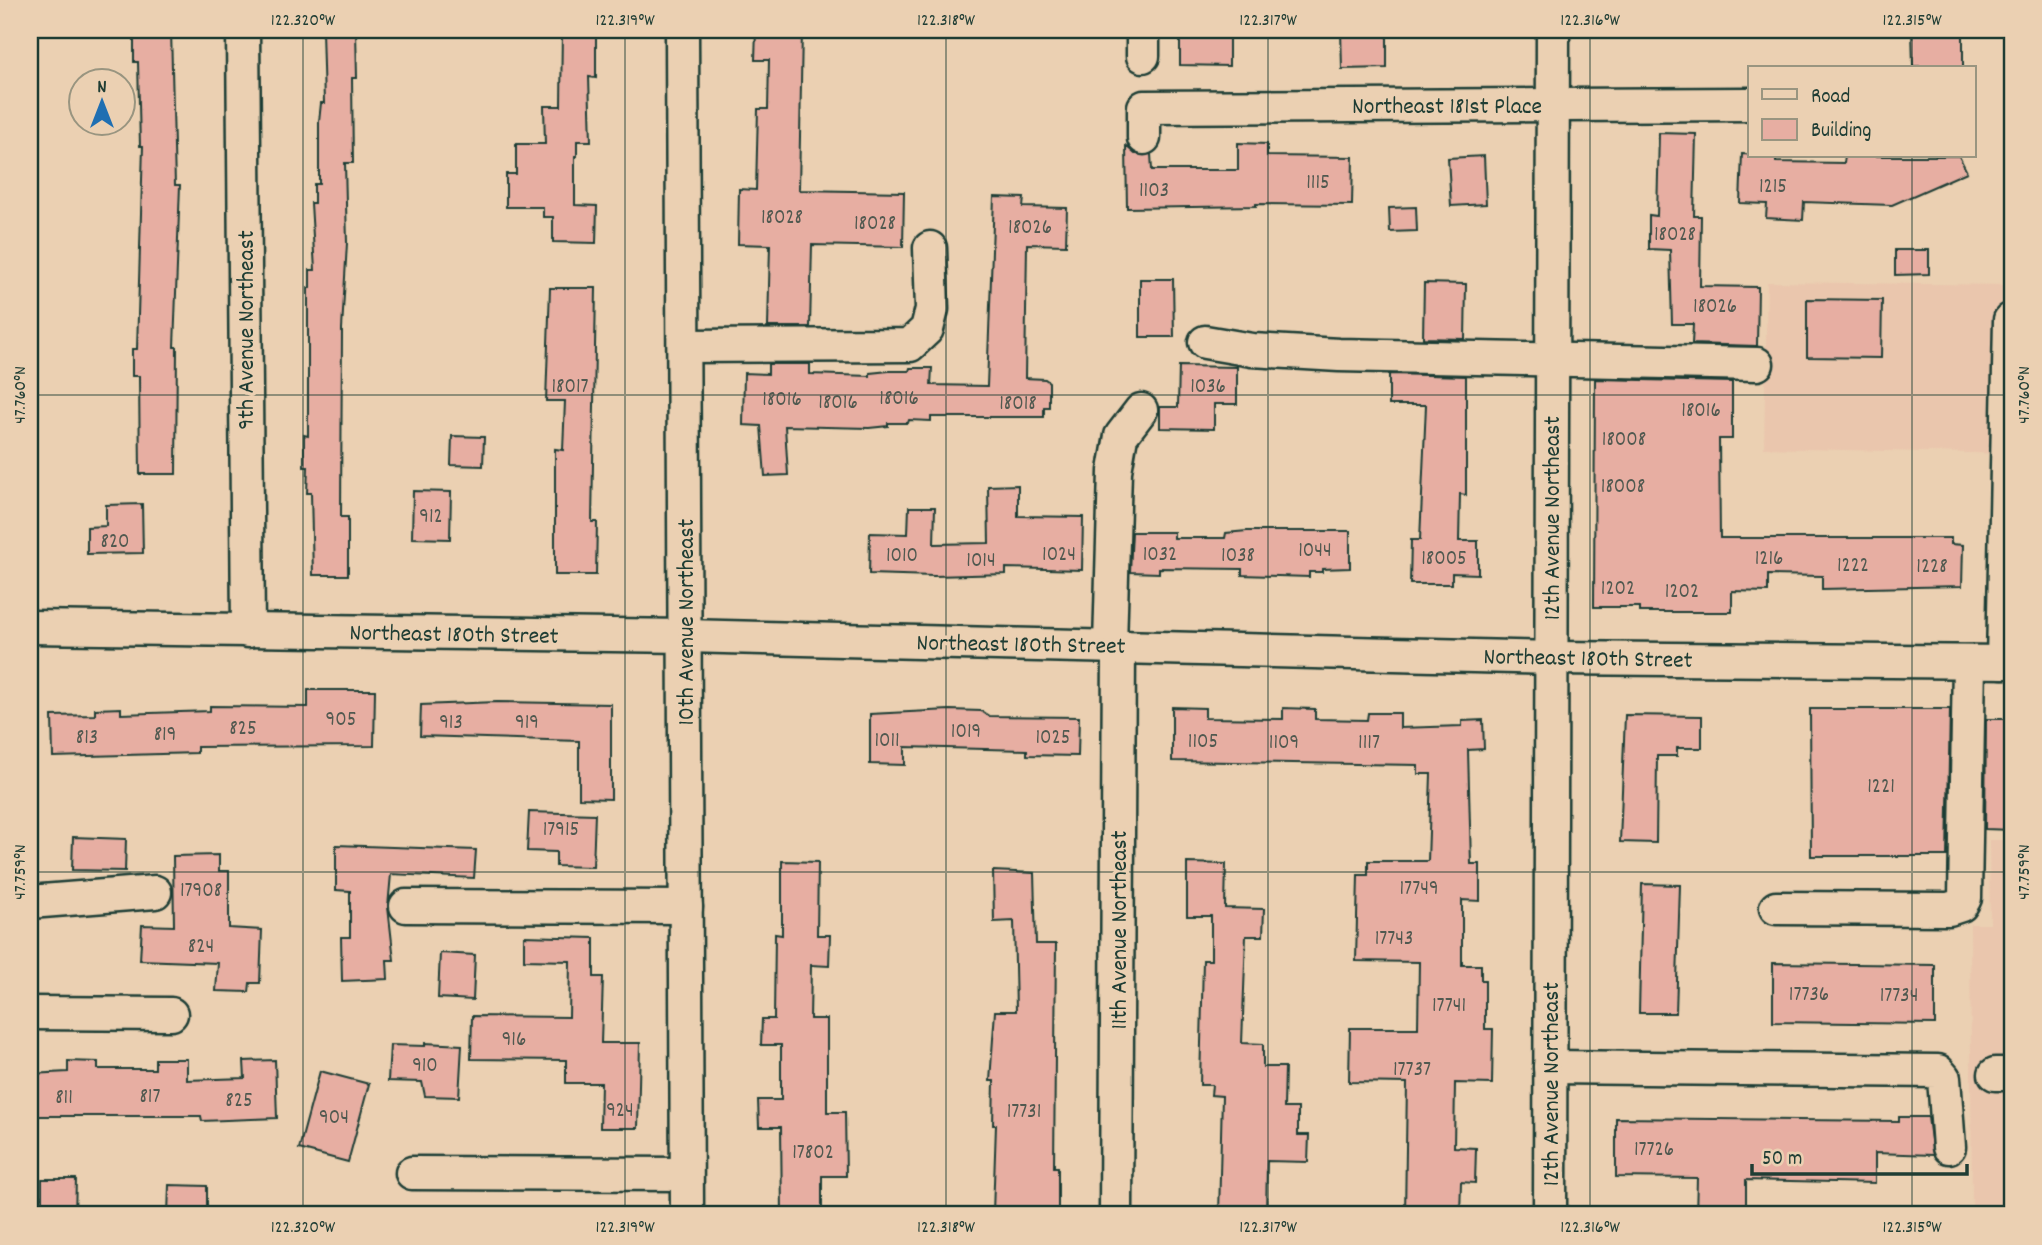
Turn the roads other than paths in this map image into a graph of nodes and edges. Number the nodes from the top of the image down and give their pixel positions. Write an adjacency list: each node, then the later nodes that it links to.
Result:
1 (243, 30): 15 (street, 9th Avenue Northeast)
2 (682, 30): 10 (street, 10th Avenue Northeast)
3 (1553, 30): 5 (street, 12th Avenue Northeast)
4 (1748, 104): 5 (street, Northeast 181st Place)
5 (1553, 105): 6 (street, Northeast 181st Place); 11 (street, 12th Avenue Northeast)
6 (1144, 138)
7 (930, 248): 10 (street)
8 (2010, 320): 20 (street)
9 (1205, 342): 11 (street)
10 (684, 346): 16 (street, 10th Avenue Northeast)
11 (1552, 358): 12 (street); 18 (street, 12th Avenue Northeast)
12 (1757, 364)
13 (1141, 410): 17 (street, 11th Avenue Northeast)
14 (30, 627): 15 (street, Northeast 180th Street)
15 (248, 631): 16 (street, Northeast 180th Street)
16 (686, 636): 17 (street, Northeast 180th Street); 24 (street, 10th Avenue Northeast)
17 (1115, 645): 18 (street, Northeast 180th Street); 33 (street, 11th Avenue Northeast)
18 (1551, 658): 19 (street, Northeast 180th Street); 28 (street, 12th Avenue Northeast)
19 (1969, 662): 20 (street, Northeast 180th Street); 25 (street)
20 (2007, 662)
21 (155, 892): 22 (street)
22 (30, 902)
23 (406, 906): 24 (street)
24 (685, 907): 31 (street, 10th Avenue Northeast)
25 (1776, 908)
26 (30, 1013): 27 (street)
27 (172, 1014)
28 (1550, 1067): 29 (street); 34 (street, 12th Avenue Northeast)
29 (1949, 1147)
30 (412, 1172): 31 (street)
31 (687, 1174): 32 (street, 10th Avenue Northeast)
32 (687, 1215)
33 (1116, 1215)
34 (1550, 1215)

